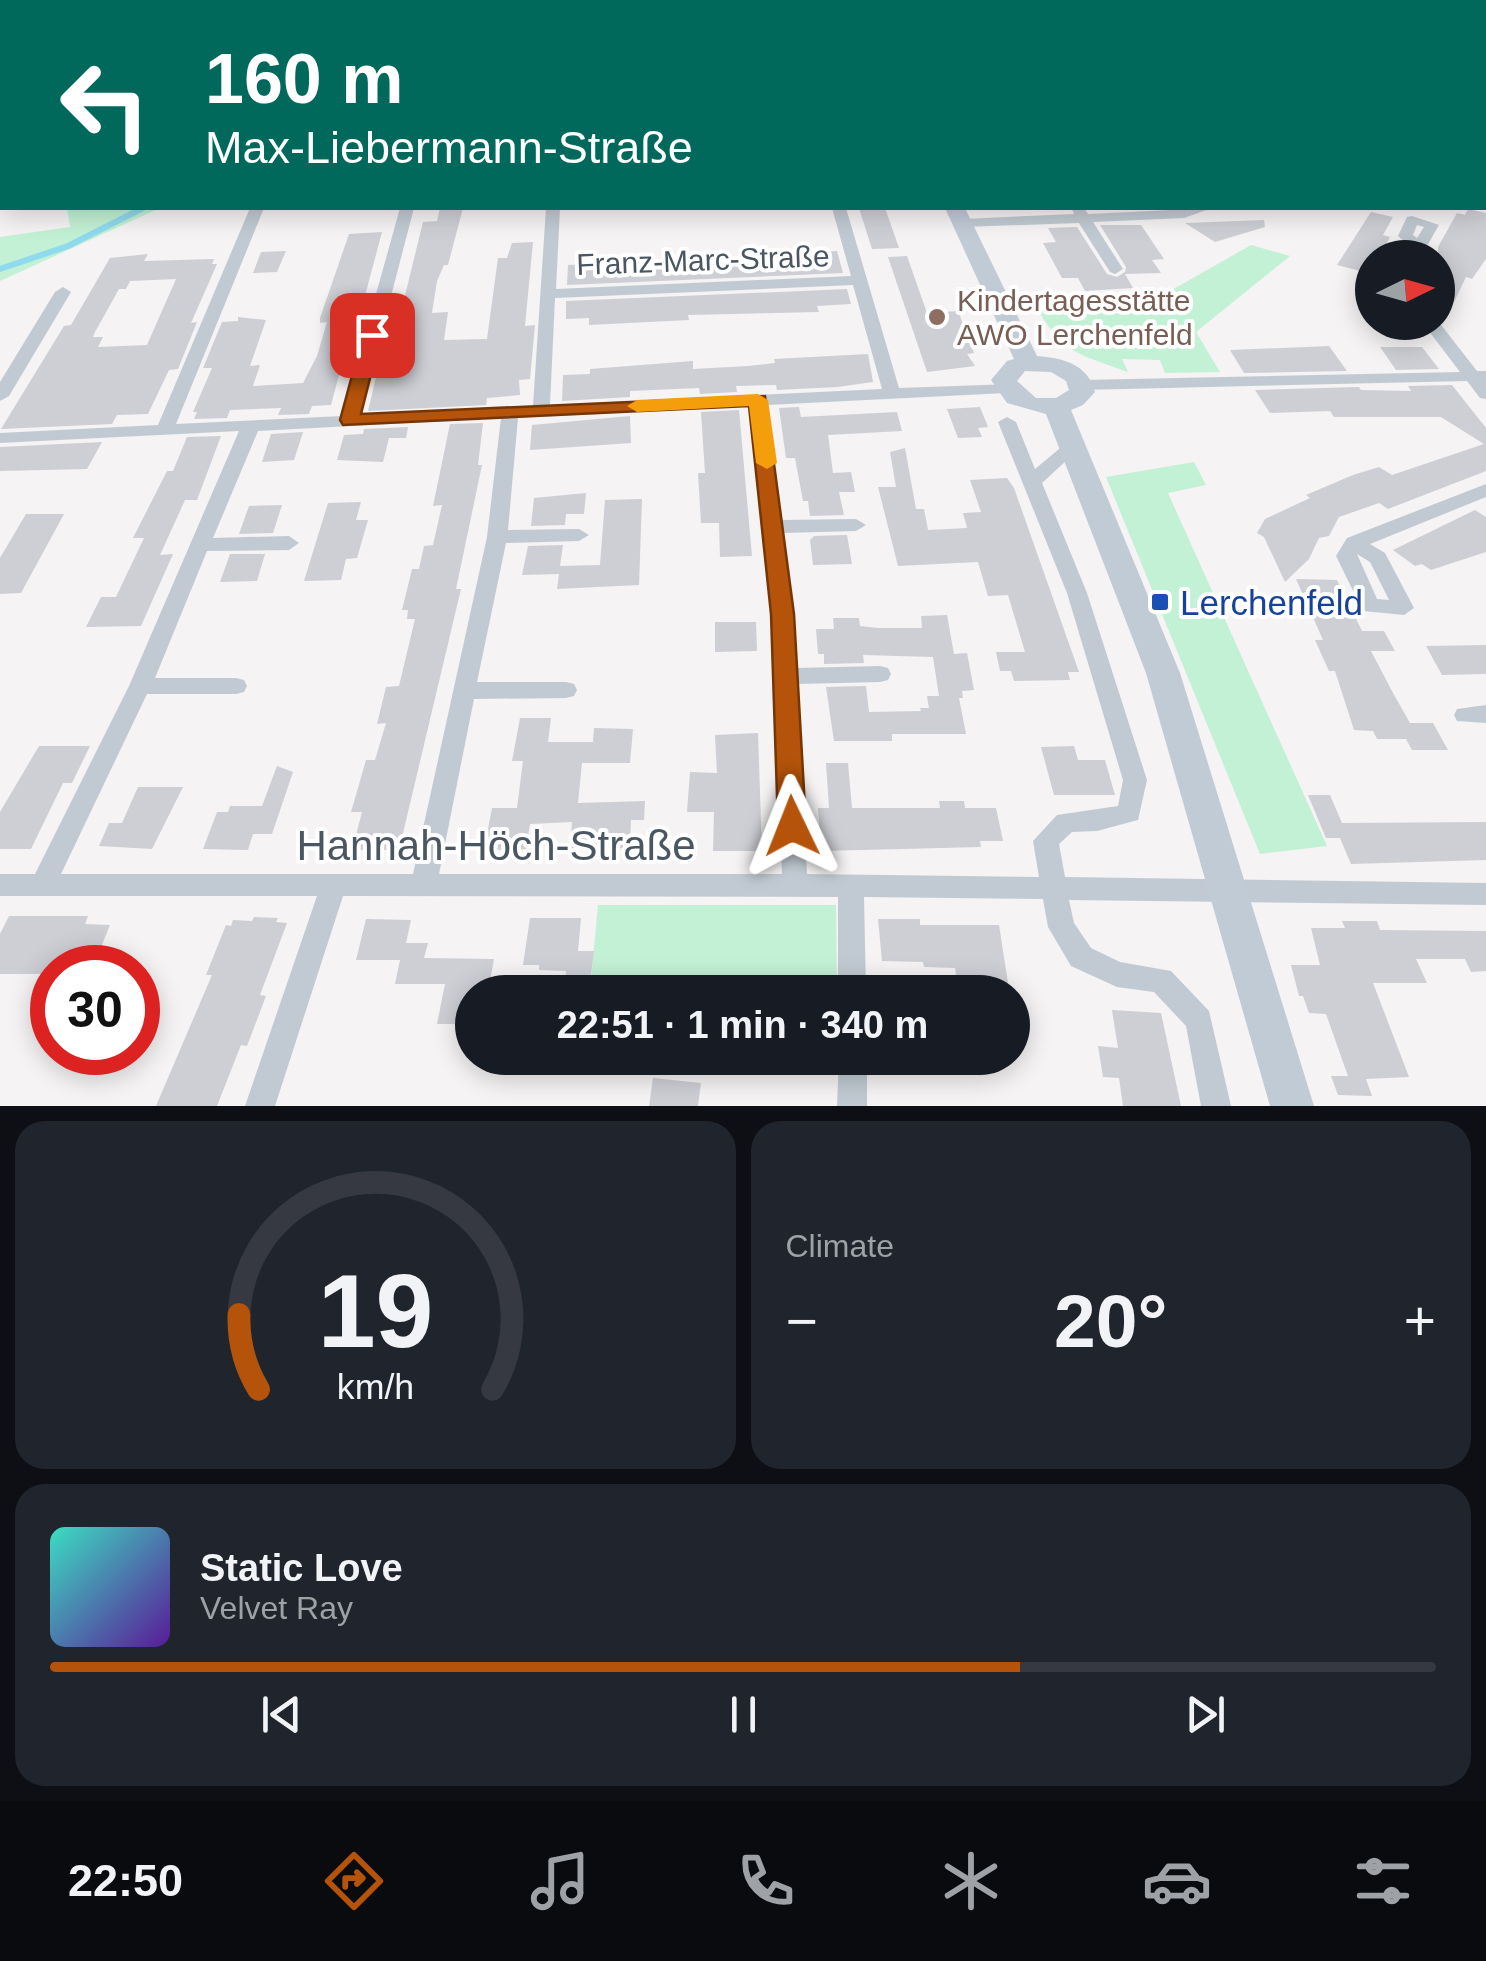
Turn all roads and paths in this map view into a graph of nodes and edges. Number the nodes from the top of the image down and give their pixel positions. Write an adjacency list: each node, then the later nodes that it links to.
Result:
1 (255, 210): 27 (street)
2 (406, 210): 24 (street)
3 (553, 210): 11 (street)
4 (839, 210): 9 (street)
5 (1198, 210): 6 (street)
6 (1080, 213): 7 (street); 8 (street)
7 (959, 215): 13 (street)
8 (1115, 269)
9 (860, 280): 11 (street, Franz-Marc-Straße); 17 (street)
10 (63, 292): 19 (street)
11 (548, 294): 22 (street)
12 (1446, 340): 14 (street)
13 (1028, 364): 15 (street); 16 (street)
14 (1478, 376): 15 (street); 18 (street)
15 (1082, 385): 21 (street)
16 (1006, 388): 17 (street); 21 (street)
17 (892, 393): 20 (street)
18 (1486, 394)
19 (0, 396)
20 (758, 400): 22 (street); 33 (street)
21 (1056, 407): 29 (street)
22 (541, 411): 23 (street)
23 (510, 412): 24 (street); 35 (street)
24 (350, 420): 26 (street)
25 (1007, 422): 30 (street)
26 (251, 425): 27 (street); 38 (street)
27 (165, 430): 28 (street)
28 (0, 438)
29 (1071, 448): 30 (street); 52 (street)
30 (1034, 480): 51 (street)
31 (1486, 490): 37 (street)
32 (856, 524): 33 (street)
33 (775, 527): 40 (street)
34 (580, 535): 35 (street)
35 (496, 538): 44 (street)
36 (288, 543): 38 (street)
37 (1354, 543)
38 (203, 544): 41 (street)
39 (880, 674): 40 (street)
40 (786, 676): 46 (street)
41 (140, 686): 42 (street); 48 (street)
42 (236, 686)
43 (566, 690): 44 (street)
44 (464, 692): 50 (street)
45 (334, 885): 48 (street, Hannah-Höch-Straße); 50 (street, Hannah-Höch-Straße); 56 (street)
46 (794, 885): 49 (street, Hannah-Höch-Straße); 50 (street, Hannah-Höch-Straße)
47 (0, 886): 48 (street, Hannah-Höch-Straße)
48 (42, 886)
49 (850, 886): 51 (street, Hannah-Höch-Straße); 54 (street)
50 (424, 887)
51 (1055, 888): 52 (street, Hannah-Höch-Straße); 58 (street)
52 (1232, 894): 53 (street, Hannah-Höch-Straße); 59 (street)
53 (1486, 894)
54 (852, 975)
55 (853, 1075): 57 (street)
56 (260, 1106)
57 (852, 1106)
58 (1216, 1106)
59 (1292, 1106)

